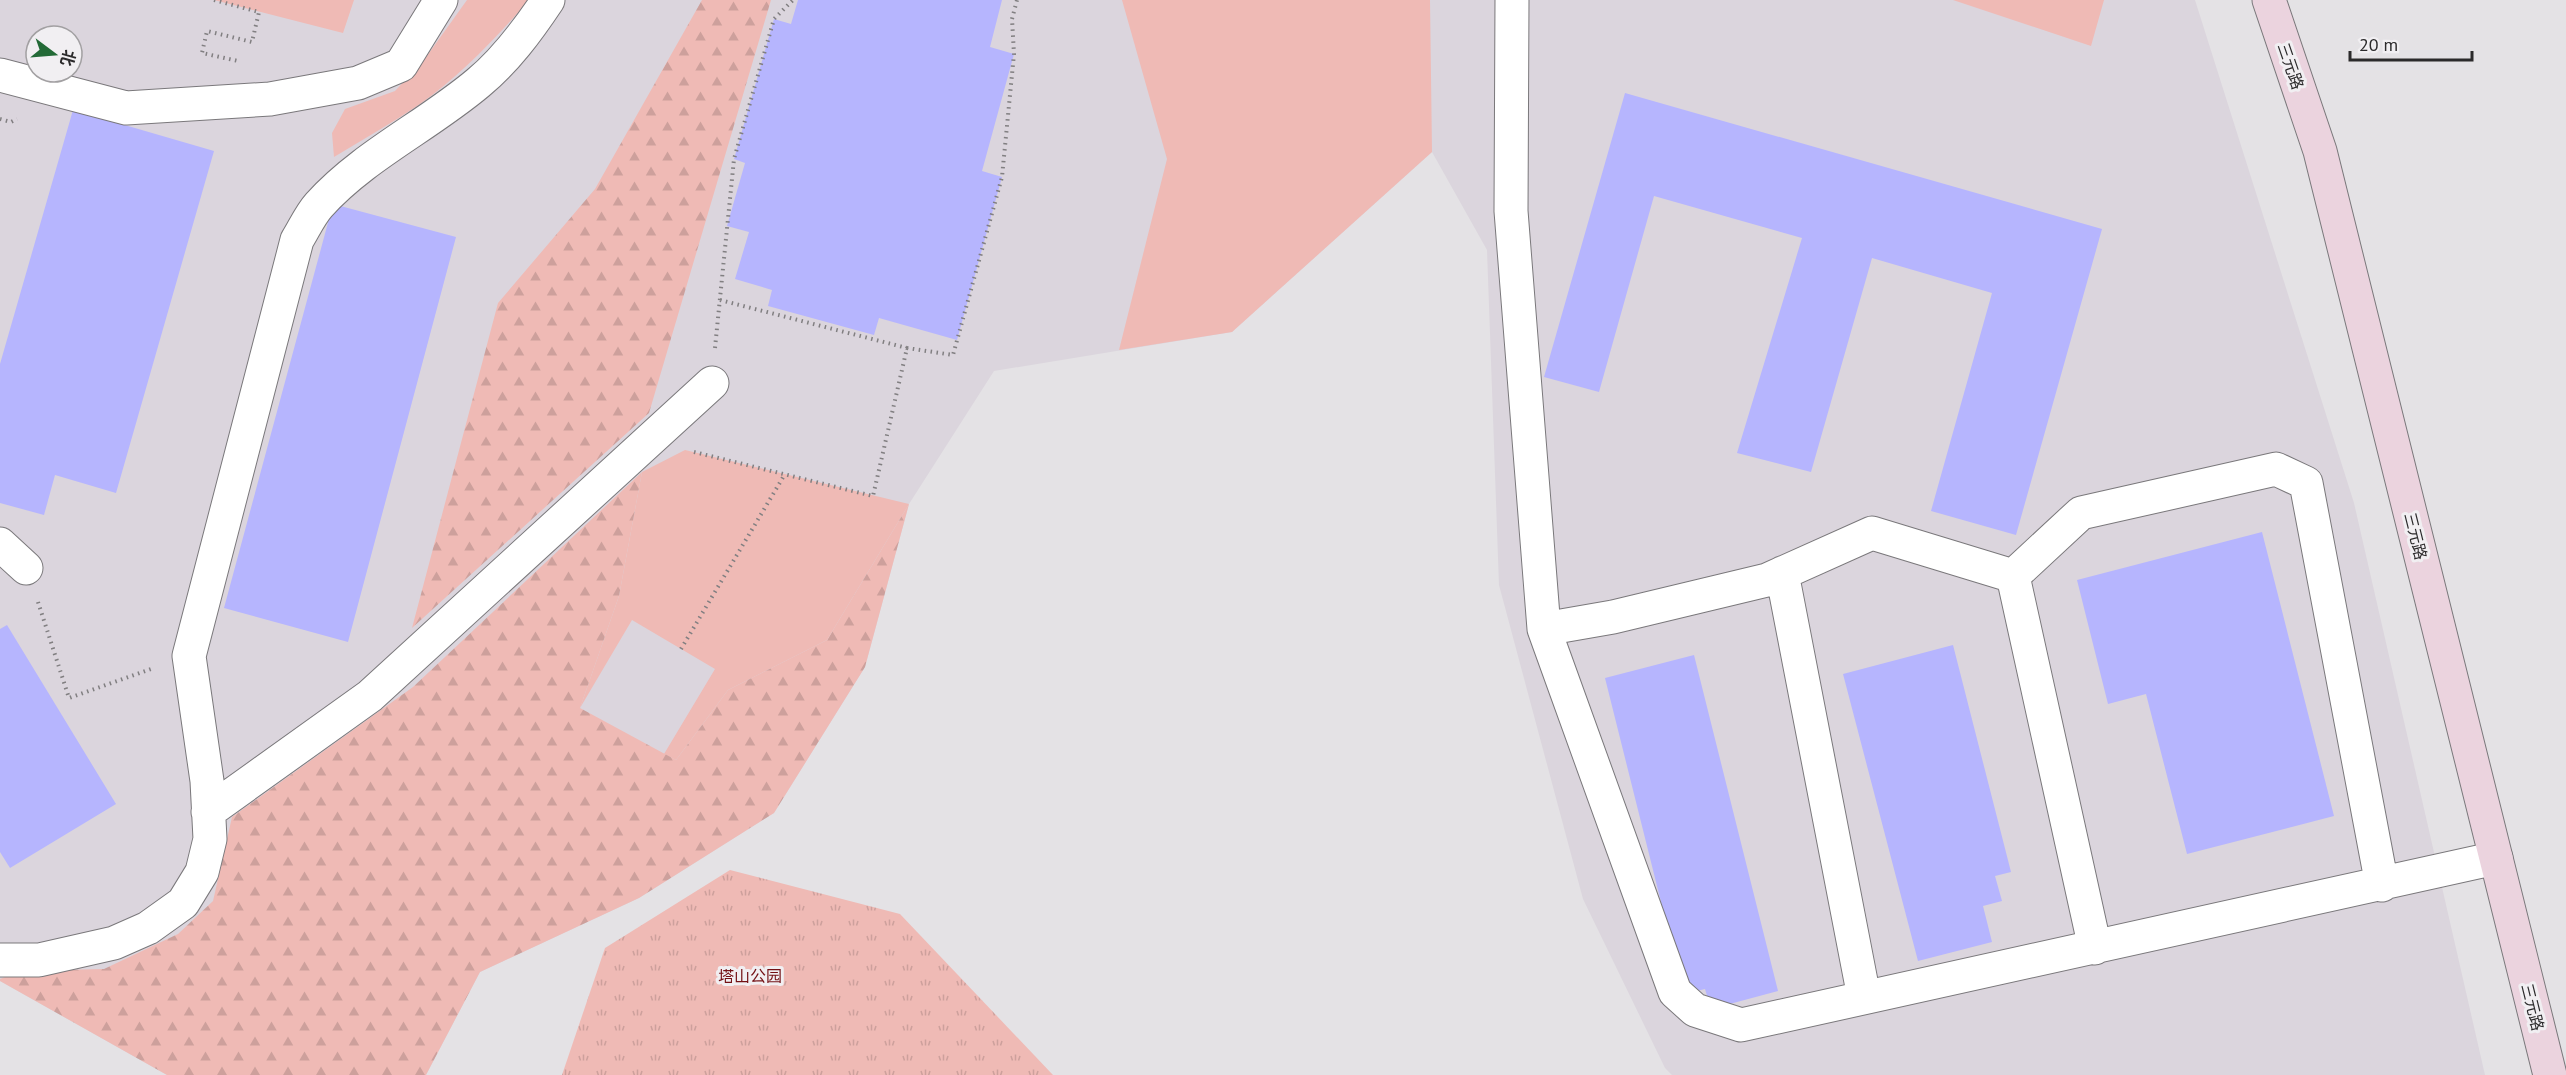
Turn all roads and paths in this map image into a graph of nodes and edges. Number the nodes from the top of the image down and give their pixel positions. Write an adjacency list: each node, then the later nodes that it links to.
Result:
1 (214, 0): 8 (path)
2 (441, 0): 9 (street)
3 (548, 0): 23 (street)
4 (793, 0): 12 (path)
5 (1017, 0): 13 (path)
6 (1512, 0): 21 (street)
7 (2269, 0): 25 (main road, 三元路)
8 (247, 63)
9 (0, 75)
10 (0, 119): 11 (path)
11 (11, 122)
12 (720, 300): 13 (path); 14 (path)
13 (907, 348): 16 (path)
14 (712, 383): 24 (street)
15 (685, 450): 16 (path)
16 (785, 474): 22 (path)
17 (0, 544): 20 (street)
18 (1782, 573): 19 (street); 21 (street); 29 (street)
19 (2013, 576): 26 (street); 27 (street)
20 (30, 580): 23 (path)
21 (1544, 629): 29 (street)
22 (681, 649)
23 (189, 656): 24 (street)
24 (208, 812): 28 (street)
25 (2496, 858): 26 (street); 30 (main road, 三元路)
26 (2382, 885): 27 (street)
27 (2095, 948): 29 (street)
28 (0, 960)
29 (1864, 997)
30 (2550, 1075)

